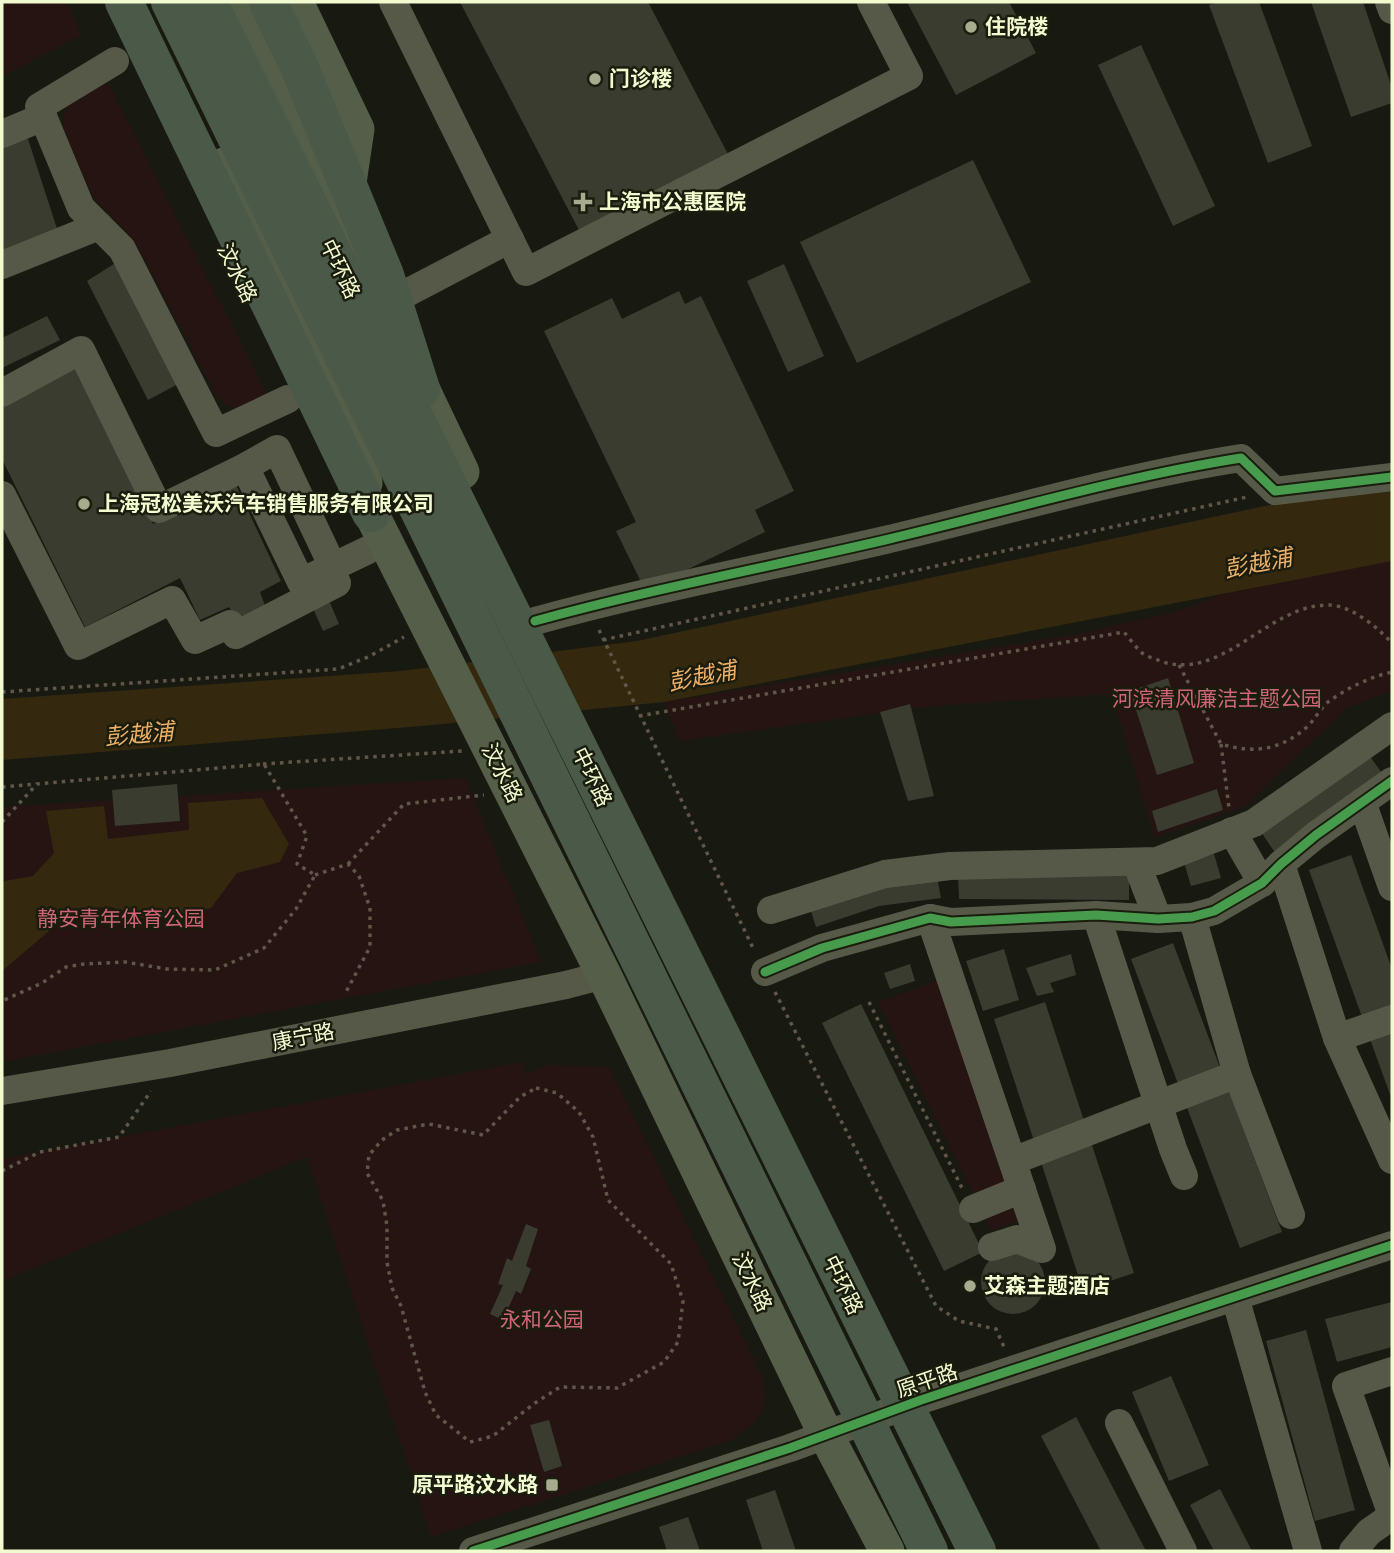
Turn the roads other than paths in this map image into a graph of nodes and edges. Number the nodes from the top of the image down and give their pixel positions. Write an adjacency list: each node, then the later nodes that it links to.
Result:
1 (105, 2): 31 (main road, 汶水路)
2 (124, 2): 20 (highway)
3 (143, 2): 20 (main road)
4 (170, 2): 71 (highway, 中环路, bridge)
5 (182, 2): 23 (main road)
6 (199, 2): 27 (main road)
7 (208, 2): 29 (highway, 中环路, bridge)
8 (236, 2): 18 (main road)
9 (268, 2): 29 (highway, bridge)
10 (296, 2): 18 (main road)
11 (393, 2): 21 (street)
12 (871, 2): 21 (street)
13 (1389, 2): 14 (street)
14 (1392, 10)
15 (115, 61): 16 (street)
16 (43, 117): 17 (street); 19 (street)
17 (2, 134)
18 (343, 224): 24 (main road)
19 (99, 226): 22 (street); 26 (street)
20 (244, 227): 23 (main road); 31 (highway)
21 (510, 239): 24 (street)
22 (2, 265)
23 (314, 270): 32 (main road)
24 (382, 306): 29 (main road)
25 (2, 393): 31 (street)
26 (288, 399)
27 (411, 432): 29 (main road); 32 (main road)
28 (1392, 477): 32 (street)
29 (459, 486): 32 (main road); 74 (highway, 中环路, bridge)
30 (2, 495): 31 (street)
31 (371, 542): 47 (main road, 汶水路)
32 (518, 627): 34 (main road); 34 (main road)
33 (1392, 726): 37 (street)
34 (575, 757): 48 (main road); 54 (main road); 65 (main road)
35 (1392, 781): 36 (street)
36 (1362, 802): 39 (street); 40 (street)
37 (1232, 831): 38 (street); 39 (street)
38 (1136, 862): 41 (street); 45 (street)
39 (1271, 874): 43 (street); 50 (street)
40 (1392, 887)
41 (771, 910)
42 (1096, 915): 44 (street); 45 (street); 53 (street)
43 (1192, 917): 45 (street); 51 (street)
44 (930, 918): 46 (street); 56 (street)
45 (1158, 919)
46 (765, 972)
47 (604, 975): 52 (street, 康宁路); 67 (main road, 汶水路)
48 (729, 1013): 54 (main road); 65 (main road)
49 (1392, 1019): 50 (street)
50 (1337, 1038): 55 (street)
51 (1237, 1074): 53 (street); 60 (street)
52 (2, 1091)
53 (1158, 1103): 56 (street); 57 (street)
54 (743, 1107): 65 (main road)
55 (1392, 1160)
56 (1013, 1161): 58 (street)
57 (1184, 1176)
58 (1022, 1189): 59 (street); 62 (street)
59 (973, 1209)
60 (1291, 1215)
61 (1392, 1245): 63 (street, 原平路)
62 (992, 1247)
63 (1235, 1297): 65 (street, 原平路); 77 (street)
64 (1392, 1371): 68 (street)
65 (896, 1410): 67 (street, 原平路); 72 (main road); 73 (main road); 75 (main road)
66 (1119, 1423): 76 (street)
67 (826, 1435): 69 (street, 原平路); 70 (main road, 汶水路)
68 (1392, 1516): 78 (street)
69 (473, 1551)
70 (887, 1551)
71 (929, 1551)
72 (941, 1551)
73 (963, 1551)
74 (977, 1551)
75 (996, 1551)
76 (1183, 1551)
77 (1308, 1551)
78 (1353, 1551)

